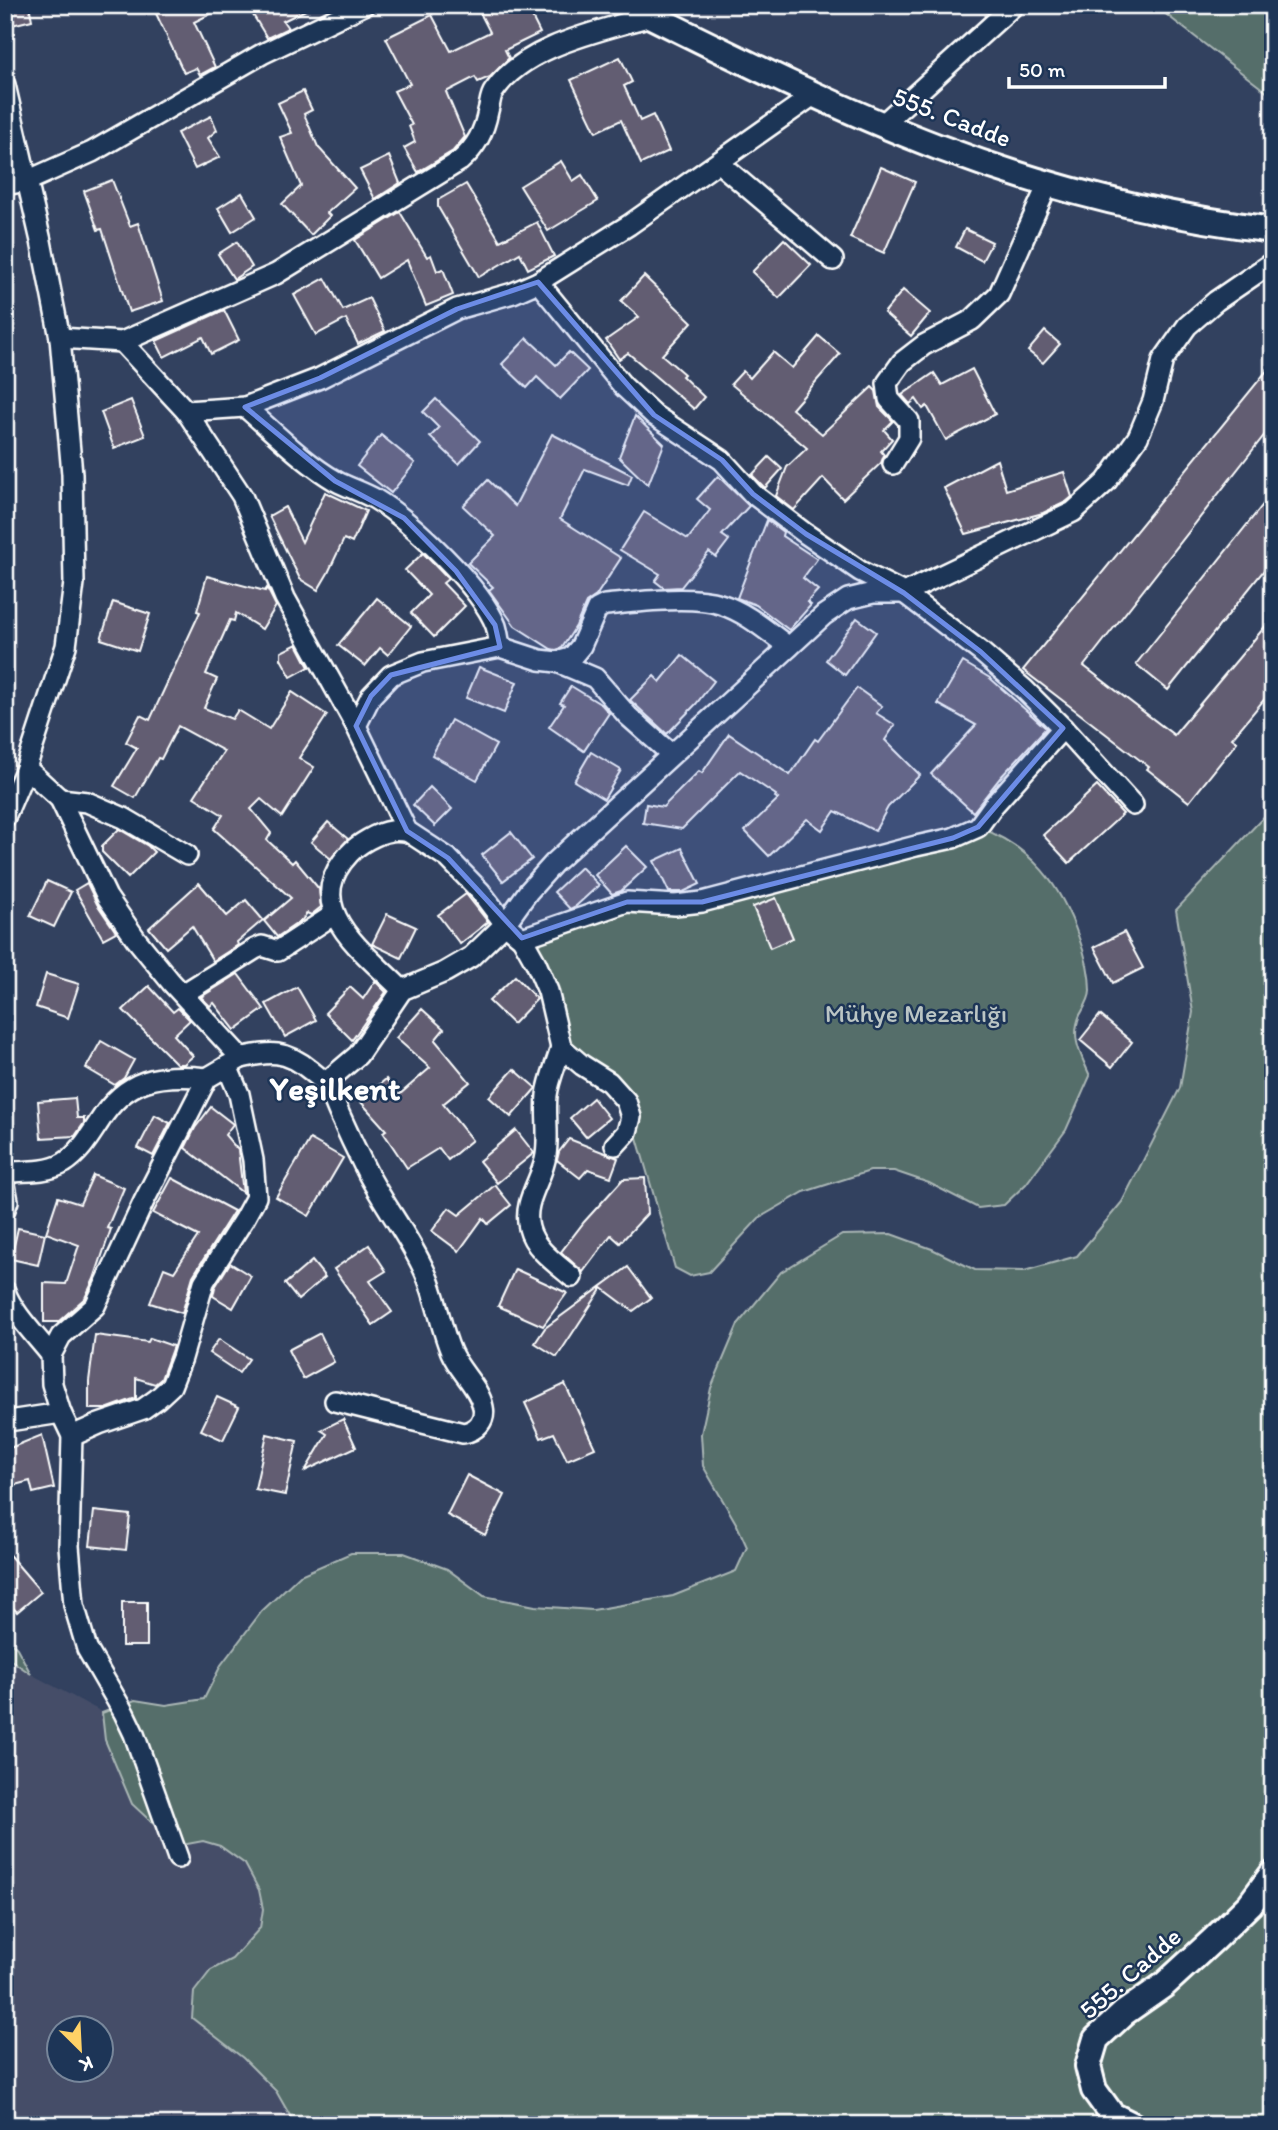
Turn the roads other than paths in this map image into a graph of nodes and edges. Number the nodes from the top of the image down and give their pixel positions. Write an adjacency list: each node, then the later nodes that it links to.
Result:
1 (364, 5): 8 (street)
2 (1014, 5): 6 (street)
3 (640, 11): 5 (street, 555. Cadde); 16 (street)
4 (5, 85): 8 (street)
5 (815, 94): 6 (street, 555. Cadde); 7 (street)
6 (883, 124): 9 (street, 555. Cadde)
7 (719, 163): 12 (street); 14 (street)
8 (27, 181): 10 (street); 15 (street)
9 (1048, 184): 11 (street, 555. Cadde); 19 (street)
10 (5, 185)
11 (1273, 230)
12 (833, 260)
13 (1273, 262): 20 (street)
14 (538, 282): 17 (street); 20 (street)
15 (60, 338): 16 (street); 27 (street)
16 (122, 342): 18 (street)
17 (245, 407): 18 (street); 21 (street)
18 (186, 411): 24 (street)
19 (893, 464)
20 (904, 593): 22 (street); 25 (street)
21 (500, 647): 23 (street); 24 (street)
22 (789, 647): 23 (street); 26 (street)
23 (557, 662): 26 (street)
24 (356, 726): 31 (street)
25 (1063, 728): 29 (street); 35 (street)
26 (671, 754): 34 (street)
27 (26, 768): 28 (street); 30 (street)
28 (60, 799): 32 (street); 37 (street)
29 (1133, 805)
30 (5, 817)
31 (407, 831): 33 (street); 34 (street)
32 (187, 855)
33 (333, 915): 36 (street); 37 (street)
34 (505, 924): 35 (street); 36 (street)
35 (522, 937): 38 (street)
36 (402, 990): 41 (street)
37 (183, 994): 39 (street)
38 (561, 1047): 42 (street); 46 (street)
39 (234, 1062): 40 (street); 41 (street); 52 (street)
40 (207, 1078): 43 (street); 48 (street)
41 (325, 1083): 49 (street)
42 (615, 1145)
43 (5, 1172)
44 (5, 1185): 45 (street)
45 (5, 1209)
46 (572, 1277)
47 (5, 1291): 48 (street)
48 (51, 1355): 50 (street)
49 (335, 1401)
50 (61, 1413): 51 (street); 52 (street)
51 (15, 1420)
52 (72, 1436): 53 (street)
53 (178, 1858)
54 (1273, 1873): 55 (street, 555. Cadde)
55 (1132, 2125)

